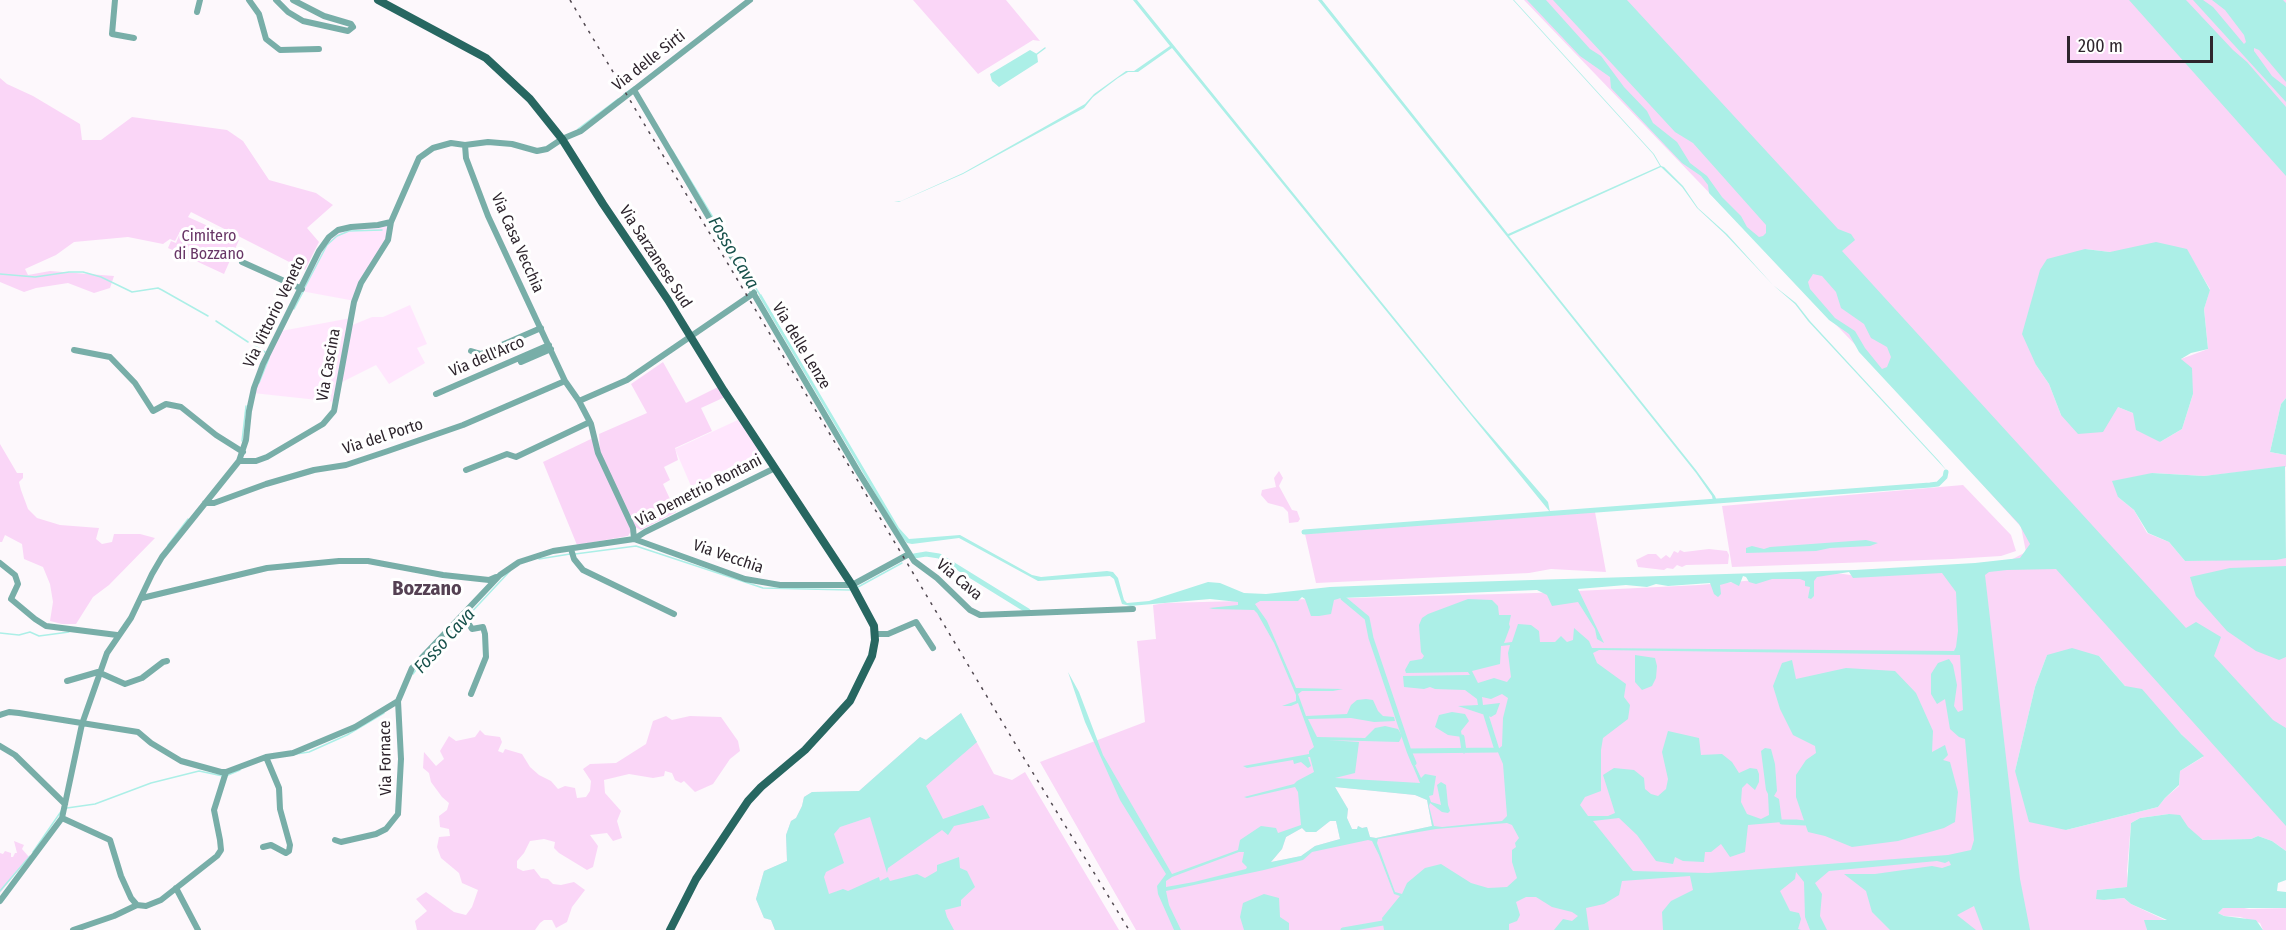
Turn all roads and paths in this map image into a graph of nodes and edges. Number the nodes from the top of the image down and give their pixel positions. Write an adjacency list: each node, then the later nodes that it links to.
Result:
1 (115, 0): 9 (street)
2 (200, 0): 8 (street)
3 (249, 0): 10 (street)
4 (276, 0): 5 (street)
5 (293, 0)
6 (378, 0): 12 (main road, Via Sarzanese Sud)
7 (750, 0): 11 (street, Via delle Sirti)
8 (197, 12)
9 (134, 38)
10 (319, 49)
11 (635, 88): 12 (street, Via delle Sirti); 17 (street, Via delle Lenze)
12 (562, 139): 13 (street); 19 (main road, Via Sarzanese Sud)
13 (465, 145): 14 (street); 18 (street, Via Casa Vecchia)
14 (391, 222): 16 (street, Via Vittorio Veneto); 29 (street, Via Cascina)
15 (242, 262): 16 (street)
16 (302, 289): 28 (street, Via Vittorio Veneto)
17 (754, 293): 19 (street); 35 (street, Via delle Lenze)
18 (541, 328): 20 (street, Via Casa Vecchia); 22 (street)
19 (690, 337): 26 (street); 30 (main road, Via Sarzanese Sud)
20 (550, 347): 23 (street); 24 (street, Via Casa Vecchia); 25 (street, Via dell'Arco)
21 (74, 350): 28 (street)
22 (471, 351)
23 (498, 371)
24 (565, 381): 26 (street, Via Casa Vecchia); 32 (street, Via del Porto)
25 (436, 394)
26 (579, 401): 27 (street, Via Casa Vecchia)
27 (590, 422): 31 (street); 33 (street, Via Casa Vecchia)
28 (243, 452): 29 (street, Via Vittorio Veneto)
29 (239, 461): 32 (street, Via Vittorio Veneto)
30 (775, 468): 33 (street, Via Demetrio Rontani); 38 (main road, Via Sarzanese Sud)
31 (466, 470)
32 (205, 502): 39 (street, Via Vittorio Veneto)
33 (634, 539): 34 (street, Via Demetrio Rontani); 38 (street, Via Vecchia)
34 (571, 552): 37 (street, Via Demetrio Rontani); 41 (street)
35 (909, 554): 38 (street); 40 (street, Via Cava)
36 (0, 563): 44 (street)
37 (500, 575): 39 (street); 42 (street, Via Demetrio Rontani)
38 (854, 587): 43 (main road, Via Sarzanese Sud)
39 (142, 598): 44 (street, Via Vittorio Veneto)
40 (1133, 609)
41 (674, 614)
42 (466, 618): 49 (street); 50 (street, Via Demetrio Rontani)
43 (875, 634): 45 (street); 64 (main road)
44 (117, 635): 47 (street, Via Vittorio Veneto)
45 (933, 648)
46 (167, 661): 47 (street)
47 (100, 672): 48 (street); 52 (street, Via Vittorio Veneto)
48 (67, 681)
49 (471, 694)
50 (398, 702): 54 (street); 57 (street, Via Fornace)
51 (1, 716): 52 (street)
52 (82, 724): 55 (street); 56 (street, Via Vittorio Veneto)
53 (0, 746): 56 (street)
54 (267, 759): 55 (street); 58 (street)
55 (225, 775): 59 (street)
56 (64, 810): 60 (street); 61 (street)
57 (335, 840)
58 (262, 847)
59 (176, 888): 61 (street); 63 (street)
60 (0, 901)
61 (137, 905): 62 (street)
62 (73, 930)
63 (198, 930)
64 (670, 930)

